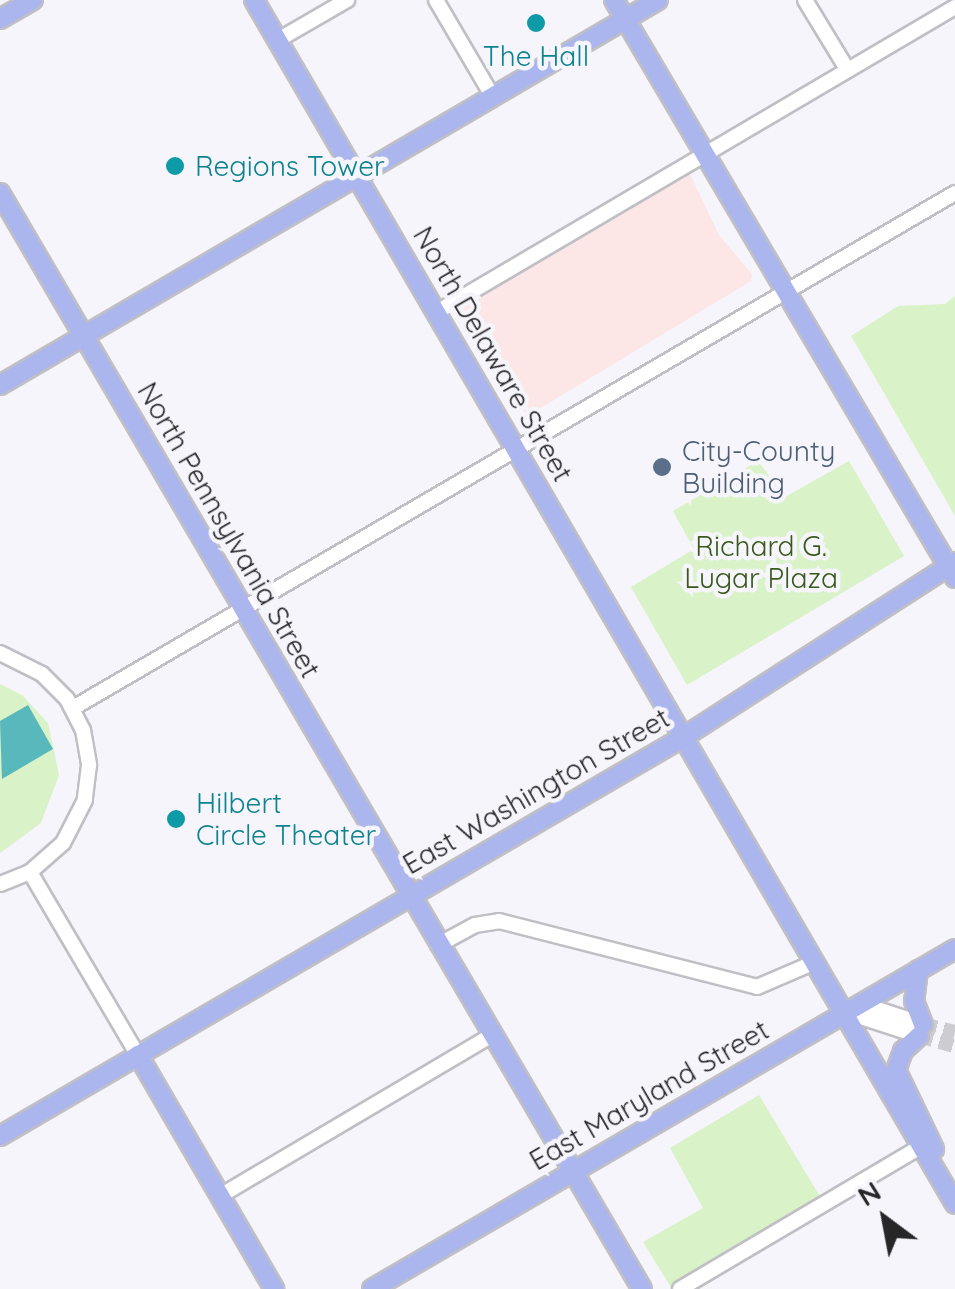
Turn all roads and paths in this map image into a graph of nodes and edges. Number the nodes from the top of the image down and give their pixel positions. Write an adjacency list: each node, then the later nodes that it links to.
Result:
1 (33, 0): 9 (main road)
2 (254, 0): 11 (main road, North Delaware Street)
3 (347, 0): 11 (street)
4 (436, 0): 13 (street)
5 (614, 0): 10 (main road)
6 (658, 0): 10 (main road)
7 (805, 0): 12 (street)
8 (955, 7): 12 (street)
9 (0, 19)
10 (625, 19): 13 (main road); 14 (main road)
11 (278, 40): 15 (main road, North Delaware Street)
12 (847, 70): 14 (street)
13 (493, 97): 15 (main road)
14 (705, 156): 18 (main road); 19 (street)
15 (358, 176): 19 (main road, North Delaware Street); 20 (main road)
16 (0, 193): 20 (main road, North Pennsylvania Street)
17 (955, 194): 18 (street)
18 (786, 292): 22 (street); 23 (main road)
19 (437, 312): 22 (main road, North Delaware Street)
20 (84, 336): 21 (main road); 24 (main road, North Pennsylvania Street)
21 (0, 386)
22 (516, 449): 24 (street); 27 (main road, North Delaware Street)
23 (953, 569): 27 (main road, East Washington Street)
24 (244, 609): 26 (street); 30 (main road, North Pennsylvania Street)
25 (0, 653): 26 (street)
26 (73, 708): 28 (street)
27 (682, 738): 30 (main road, East Washington Street); 33 (main road, North Delaware Street)
28 (30, 872): 29 (street); 38 (street)
29 (0, 884)
30 (410, 896): 31 (main road, North Pennsylvania Street); 38 (main road, East Washington Street)
31 (438, 945): 33 (street); 37 (main road, North Pennsylvania Street)
32 (955, 949): 34 (main road, East Maryland Street)
33 (815, 962): 35 (main road, North Delaware Street)
34 (918, 970): 35 (main road, East Maryland Street); 36 (main road)
35 (845, 1012): 36 (street); 40 (main road, North Delaware Street); 41 (main road, East Maryland Street)
36 (921, 1030): 43 (main road)
37 (492, 1036): 41 (main road, North Pennsylvania Street); 42 (street)
38 (138, 1056): 39 (main road, East Washington Street); 42 (main road)
39 (0, 1136)
40 (922, 1146): 43 (main road, North Delaware Street); 47 (street)
41 (572, 1172): 45 (main road, East Maryland Street); 46 (main road, North Pennsylvania Street)
42 (220, 1196): 44 (main road)
43 (953, 1200)
44 (274, 1289)
45 (372, 1289)
46 (642, 1289)
47 (680, 1289)

